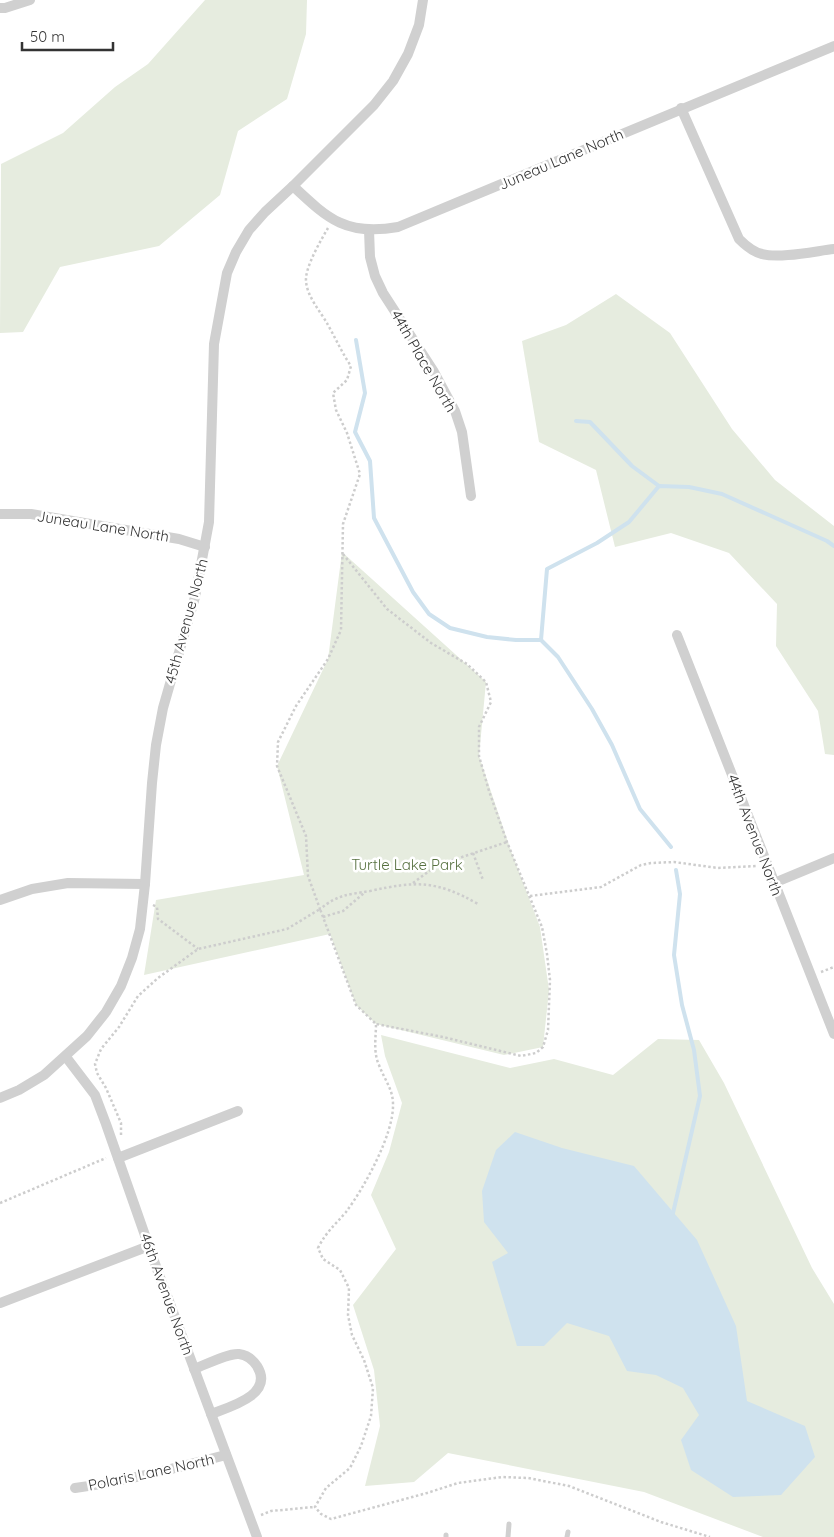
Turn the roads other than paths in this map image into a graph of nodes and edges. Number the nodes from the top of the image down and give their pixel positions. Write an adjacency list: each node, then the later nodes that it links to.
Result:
1 (30, 0): 3 (street)
2 (423, 0): 6 (street)
3 (0, 8)
4 (834, 46): 5 (street, Juneau Lane North)
5 (681, 108): 7 (street, Juneau Lane North); 8 (street)
6 (293, 186): 7 (street, Juneau Lane North); 11 (street, 45th Avenue North)
7 (369, 230): 9 (street, 44th Place North)
8 (834, 249)
9 (471, 496)
10 (0, 514): 11 (street, Juneau Lane North)
11 (205, 547): 15 (street, 45th Avenue North)
12 (677, 635): 14 (street, 44th Avenue North)
13 (834, 858): 14 (street)
14 (774, 883): 17 (street, 44th Avenue North)
15 (145, 884): 16 (street); 18 (street, 45th Avenue North)
16 (0, 900)
17 (834, 1034)
18 (66, 1057): 19 (street, 45th Avenue North); 21 (street, 46th Avenue North)
19 (0, 1098)
20 (238, 1112): 21 (street)
21 (117, 1153): 22 (street, 46th Avenue North)
22 (149, 1246): 23 (street); 24 (street, 46th Avenue North)
23 (0, 1303)
24 (194, 1369): 25 (street, 46th Avenue North); 25 (street)
25 (211, 1414): 26 (street, 46th Avenue North)
26 (226, 1455): 27 (street, Polaris Lane North); 29 (street, 46th Avenue North)
27 (76, 1488)
28 (508, 1524): 30 (lane)
29 (257, 1537)
30 (508, 1537)

